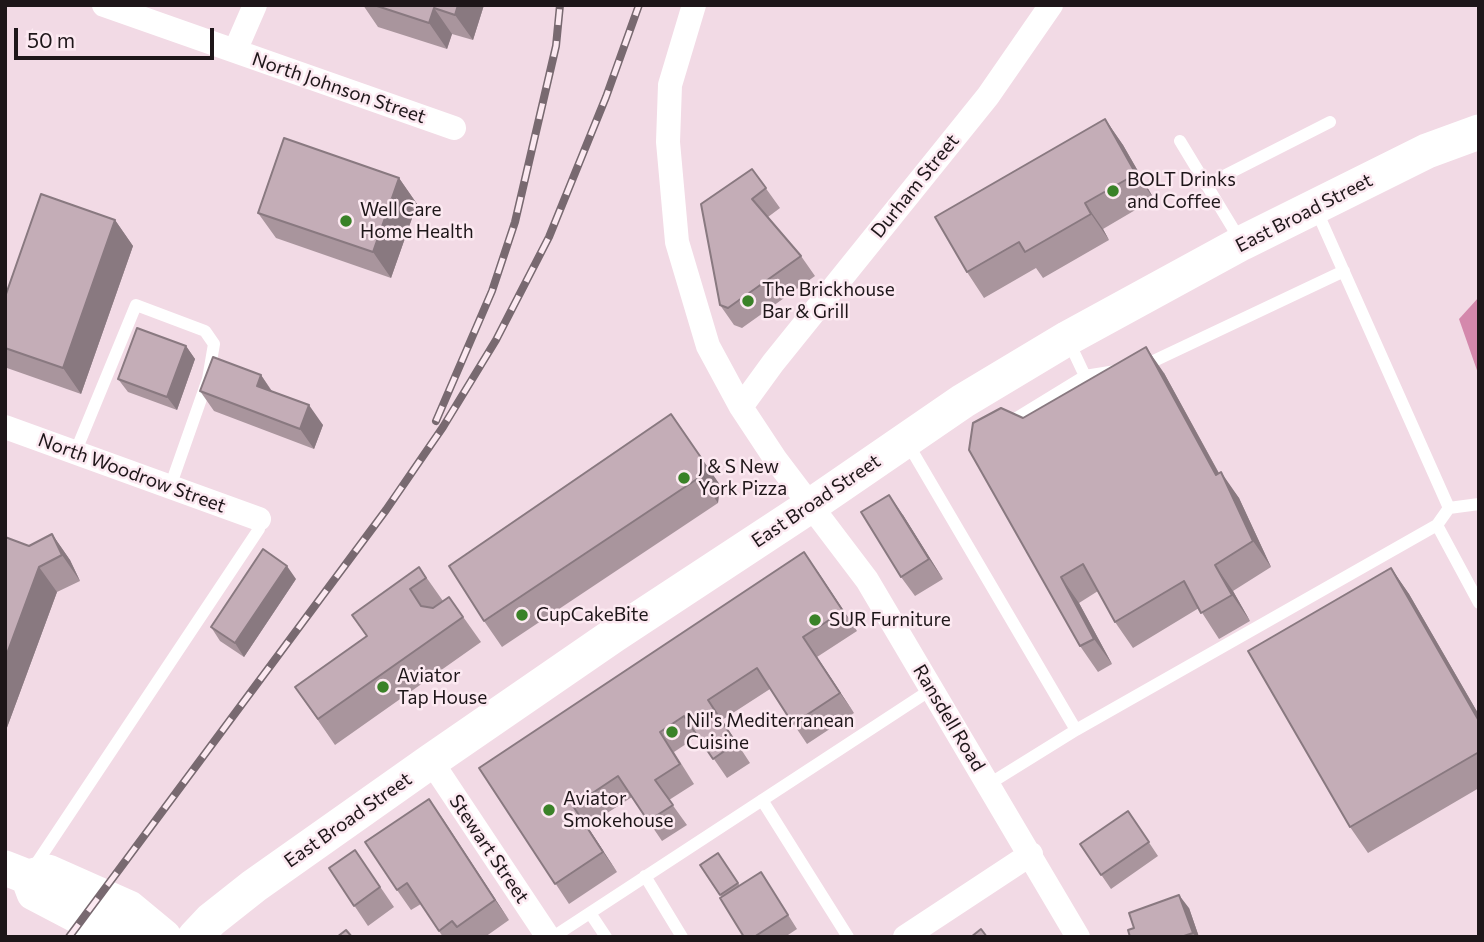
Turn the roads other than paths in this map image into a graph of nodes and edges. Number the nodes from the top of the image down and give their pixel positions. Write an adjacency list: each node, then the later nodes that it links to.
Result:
1 (104, 5): 5 (street, North Johnson Street)
2 (256, 5): 5 (street)
3 (694, 5): 16 (street, Ransdell Road)
4 (1051, 5): 16 (street, Durham Street)
5 (235, 51): 7 (street, North Johnson Street)
6 (1330, 122): 10 (lane)
7 (454, 128)
8 (1479, 132): 11 (main road, East Broad Street)
9 (1180, 141): 10 (lane)
10 (1206, 185): 12 (lane)
11 (1315, 207): 12 (main road, East Broad Street); 13 (lane)
12 (1242, 243): 14 (main road, East Broad Street)
13 (1344, 271): 15 (lane); 24 (lane)
14 (1068, 338): 15 (lane); 19 (main road, East Broad Street)
15 (1085, 376): 18 (lane)
16 (741, 407): 23 (street, Ransdell Road)
17 (5, 427): 20 (street, North Woodrow Street)
18 (994, 432)
19 (906, 440): 23 (main road, East Broad Street); 29 (lane)
20 (75, 453): 21 (street, North Woodrow Street); 21 (lane)
21 (170, 487): 25 (street, North Woodrow Street)
22 (1479, 504): 24 (lane)
23 (810, 506): 28 (street, Ransdell Road); 30 (main road, East Broad Street)
24 (1448, 508): 26 (lane)
25 (259, 519): 34 (lane)
26 (1437, 525): 27 (lane); 29 (lane)
27 (1479, 603)
28 (932, 689): 31 (street, Ransdell Road); 32 (lane)
29 (1076, 730): 31 (lane)
30 (431, 761): 39 (main road, East Broad Street); 40 (street, Stewart Street)
31 (989, 784): 33 (street, Ransdell Road)
32 (762, 800): 35 (lane); 43 (lane)
33 (1031, 854): 44 (street); 45 (street, Ransdell Road)
34 (17, 872): 37 (main road); 38 (main road)
35 (645, 877): 36 (lane); 42 (lane)
36 (590, 913): 40 (lane); 41 (lane)
37 (106, 933)
38 (164, 937)
39 (195, 937)
40 (550, 937)
41 (606, 937)
42 (682, 937)
43 (848, 937)
44 (905, 937)
45 (1078, 937)

